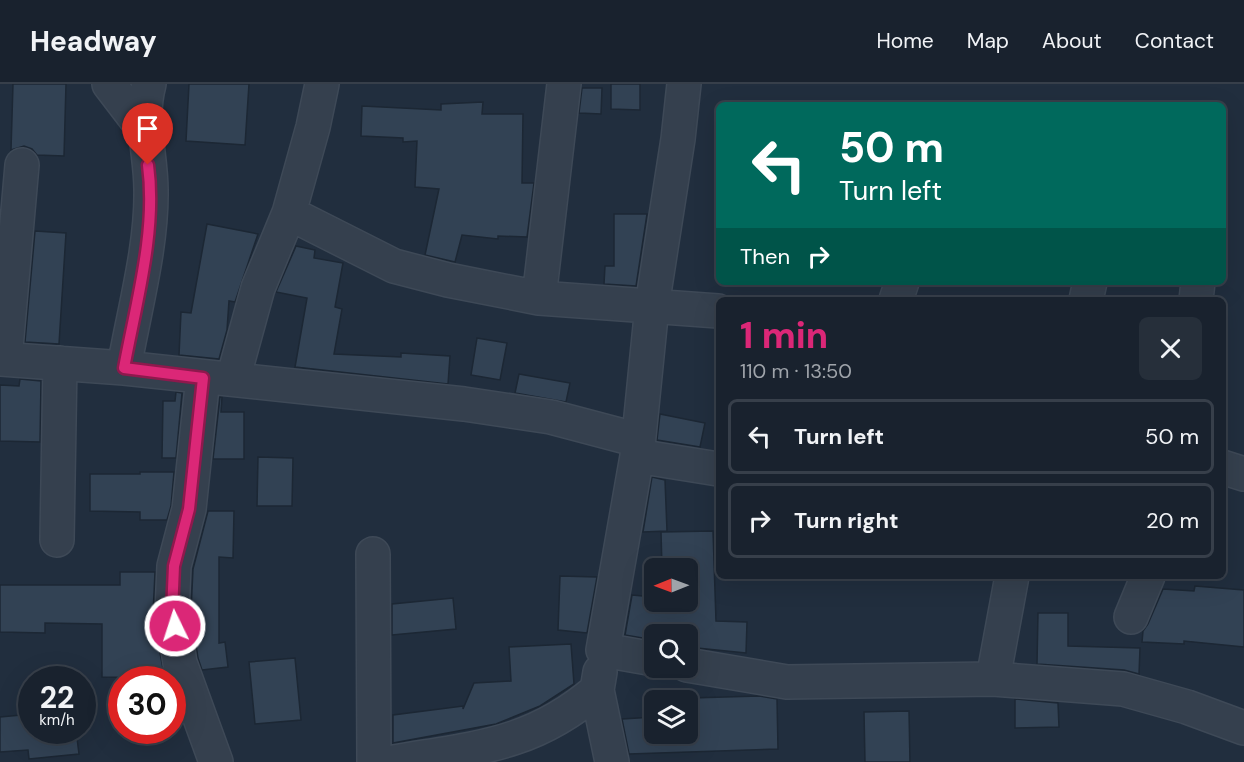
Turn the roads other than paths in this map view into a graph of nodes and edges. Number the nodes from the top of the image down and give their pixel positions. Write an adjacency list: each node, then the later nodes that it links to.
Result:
1 (109, 84): 6 (street)
2 (149, 84): 6 (street)
3 (322, 84): 8 (street)
4 (564, 84): 9 (street)
5 (684, 84): 10 (street)
6 (145, 131): 14 (street)
7 (22, 165): 12 (street)
8 (289, 213): 9 (street); 15 (street)
9 (539, 298): 10 (street)
10 (652, 306): 11 (street); 16 (street)
11 (716, 311)
12 (3, 359): 13 (street)
13 (60, 363): 14 (street); 20 (street)
14 (124, 368): 15 (street)
15 (218, 378): 16 (street); 31 (street)
16 (638, 448): 17 (street); 25 (street)
17 (716, 468)
18 (1226, 468): 19 (street)
19 (1244, 474)
20 (57, 540)
21 (373, 554): 32 (street)
22 (1011, 579): 28 (street)
23 (1147, 579): 24 (street)
24 (1131, 617)
25 (603, 650): 26 (street); 29 (street)
26 (644, 657)
27 (698, 666): 28 (street)
28 (993, 678): 30 (street)
29 (597, 690): 33 (street); 34 (street)
30 (1244, 728)
31 (216, 762)
32 (374, 762)
33 (394, 762)
34 (612, 762)

